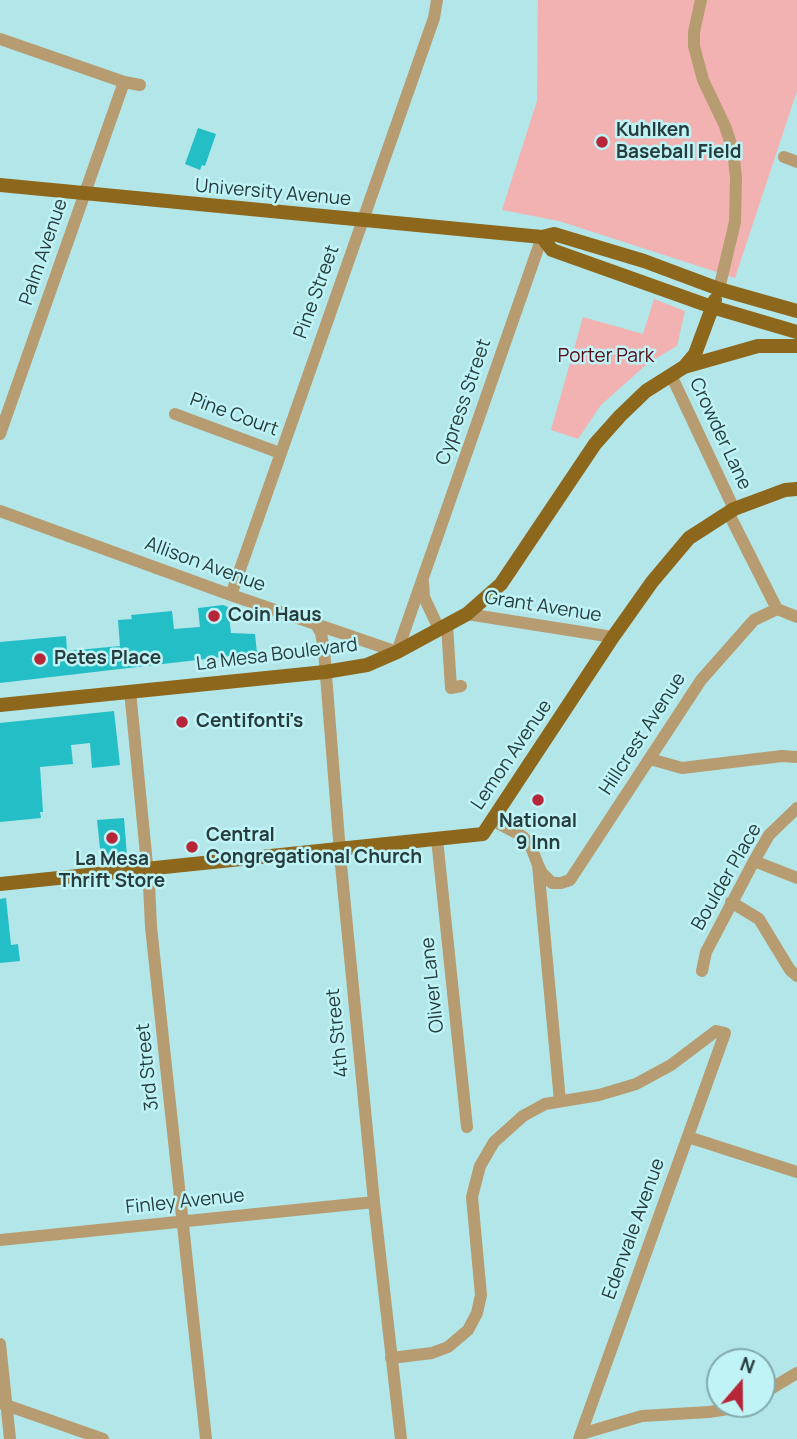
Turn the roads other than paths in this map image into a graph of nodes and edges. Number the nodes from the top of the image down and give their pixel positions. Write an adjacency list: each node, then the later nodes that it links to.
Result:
1 (437, 0): 8 (street, Pine Street)
2 (701, 0): 10 (street)
3 (0, 39): 4 (street)
4 (124, 82): 5 (street); 7 (street, Palm Avenue)
5 (140, 85)
6 (0, 185): 7 (main road, University Avenue)
7 (84, 194): 8 (main road, University Avenue); 18 (street, Palm Avenue)
8 (363, 220): 9 (main road, University Avenue); 19 (street, Pine Street)
9 (542, 237): 10 (main road, University Avenue); 11 (main road, University Avenue); 23 (street, Cypress Street)
10 (719, 289): 11 (main road, La Mesa Boulevard); 12 (main road, University Avenue)
11 (712, 307): 13 (main road, University Avenue); 15 (main road, La Mesa Boulevard)
12 (797, 312)
13 (797, 332)
14 (797, 346): 15 (main road, La Mesa Boulevard)
15 (684, 367): 16 (main road, La Mesa Boulevard)
16 (671, 375): 21 (street, Crowder Lane); 26 (main road, La Mesa Boulevard)
17 (175, 414): 19 (street, Pine Court)
18 (0, 434)
19 (280, 453): 24 (street, Pine Street)
20 (797, 489): 21 (main road, Lemon Avenue)
21 (731, 510): 25 (street, Crowder Lane); 30 (main road, Lemon Avenue)
22 (0, 511): 24 (street, Allison Avenue)
23 (423, 579): 29 (street); 31 (street, Cypress Street)
24 (231, 595): 28 (street, Allison Avenue)
25 (777, 609): 27 (street); 37 (street, Hillcrest Avenue)
26 (467, 614): 29 (main road, La Mesa Boulevard); 30 (street, Grant Avenue)
27 (797, 617)
28 (316, 624): 31 (street, Allison Avenue); 32 (street, 4th Street)
29 (443, 627): 31 (main road, La Mesa Boulevard); 33 (street)
30 (613, 638): 39 (main road, Lemon Avenue)
31 (397, 652): 32 (main road, La Mesa Boulevard)
32 (325, 672): 34 (main road, La Mesa Boulevard); 41 (street, 4th Street)
33 (461, 686)
34 (130, 691): 35 (main road, La Mesa Boulevard); 44 (street, 3rd Street)
35 (0, 705)
36 (797, 757): 37 (street)
37 (650, 759): 43 (street, Hillcrest Avenue)
38 (797, 808): 42 (street, Boulder Place)
39 (492, 820): 40 (main road, Lemon Avenue); 43 (street, Hillcrest Avenue)
40 (437, 839): 41 (main road, Lemon Avenue); 51 (street, Oliver Lane)
41 (339, 849): 44 (main road, Lemon Avenue); 54 (street, 4th Street)
42 (754, 862): 45 (street); 47 (street, Boulder Place)
43 (538, 865): 50 (street, Hillcrest Avenue)
44 (148, 869): 46 (main road, Lemon Avenue); 55 (street, 3rd Street)
45 (797, 878)
46 (0, 884)
47 (732, 902): 48 (street, Boulder Place); 49 (street)
48 (702, 971)
49 (797, 976)
50 (560, 1101): 52 (street, Edenvale Avenue); 58 (street)
51 (467, 1127)
52 (688, 1137): 53 (street); 63 (street, Edenvale Avenue)
53 (797, 1172)
54 (374, 1202): 55 (street, Finley Avenue); 58 (street, 4th Street)
55 (184, 1221): 56 (street, Finley Avenue); 66 (street, 3rd Street)
56 (0, 1240)
57 (0, 1344): 61 (street)
58 (391, 1358): 67 (street, 4th Street)
59 (797, 1373): 60 (street)
60 (776, 1386)
61 (3, 1404): 64 (street); 65 (street)
62 (706, 1412): 63 (street)
63 (580, 1436)
64 (10, 1439)
65 (103, 1439)
66 (206, 1439)
67 (401, 1439)

